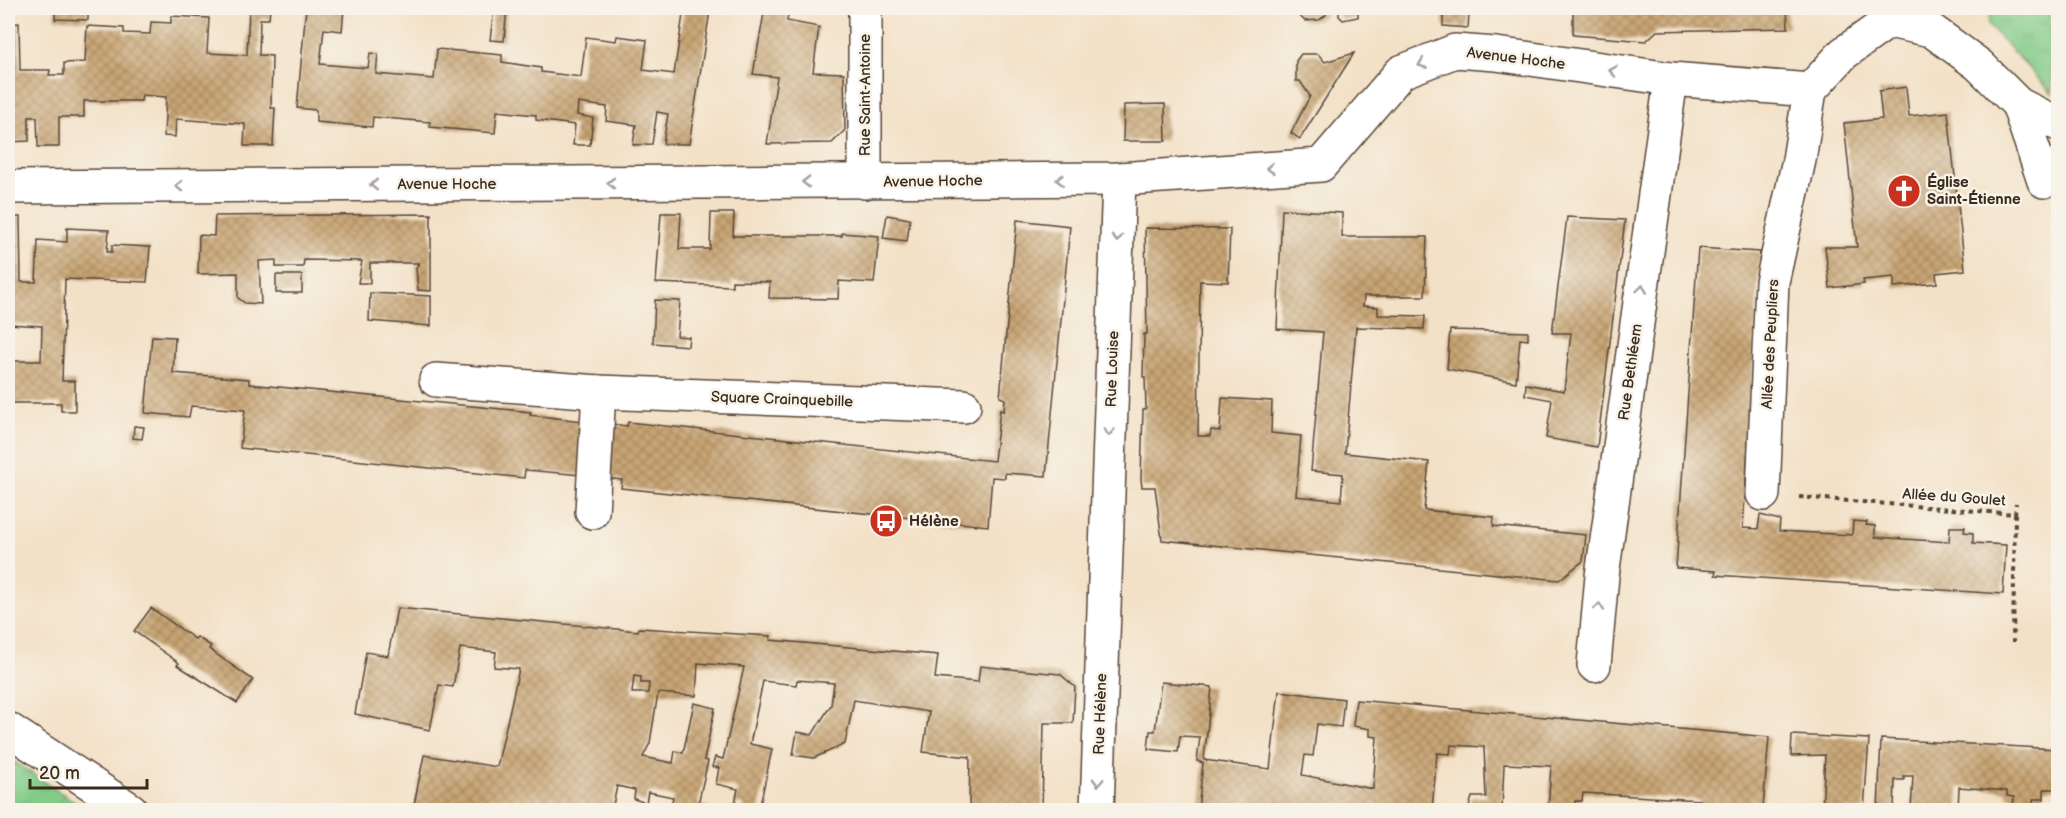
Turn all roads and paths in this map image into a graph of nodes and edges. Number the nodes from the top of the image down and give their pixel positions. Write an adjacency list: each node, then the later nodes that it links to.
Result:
1 (865, 8): 9 (street, Rue Saint-Antoine)
2 (1889, 14): 4 (street); 5 (street)
3 (1671, 80): 4 (street, Avenue Hoche); 7 (street, Avenue Hoche, one-way to 7); 20 (street, Rue Bethléem, one-way to 3)
4 (1810, 90): 14 (street, Allée des Peupliers)
5 (2018, 104): 6 (street); 8 (street)
6 (2058, 124)
7 (1119, 179): 9 (street, Avenue Hoche, one-way to 9); 18 (street, Rue Louise, one-way to 18)
8 (2044, 181)
9 (864, 182): 10 (street, Avenue Hoche, one-way to 10)
10 (8, 187)
11 (436, 380): 12 (street, Square Crainquebille)
12 (599, 392): 13 (street, Square Crainquebille); 16 (street)
13 (964, 406)
14 (1763, 494): 17 (path, Allée du Goulet)
15 (2016, 503): 17 (path)
16 (592, 512)
17 (2015, 514): 19 (path, Allée du Goulet)
18 (1103, 618): 23 (street, Rue Hélène, one-way to 23)
19 (2013, 642)
20 (1594, 665)
21 (8, 729): 22 (street)
22 (131, 810)
23 (1097, 810)

